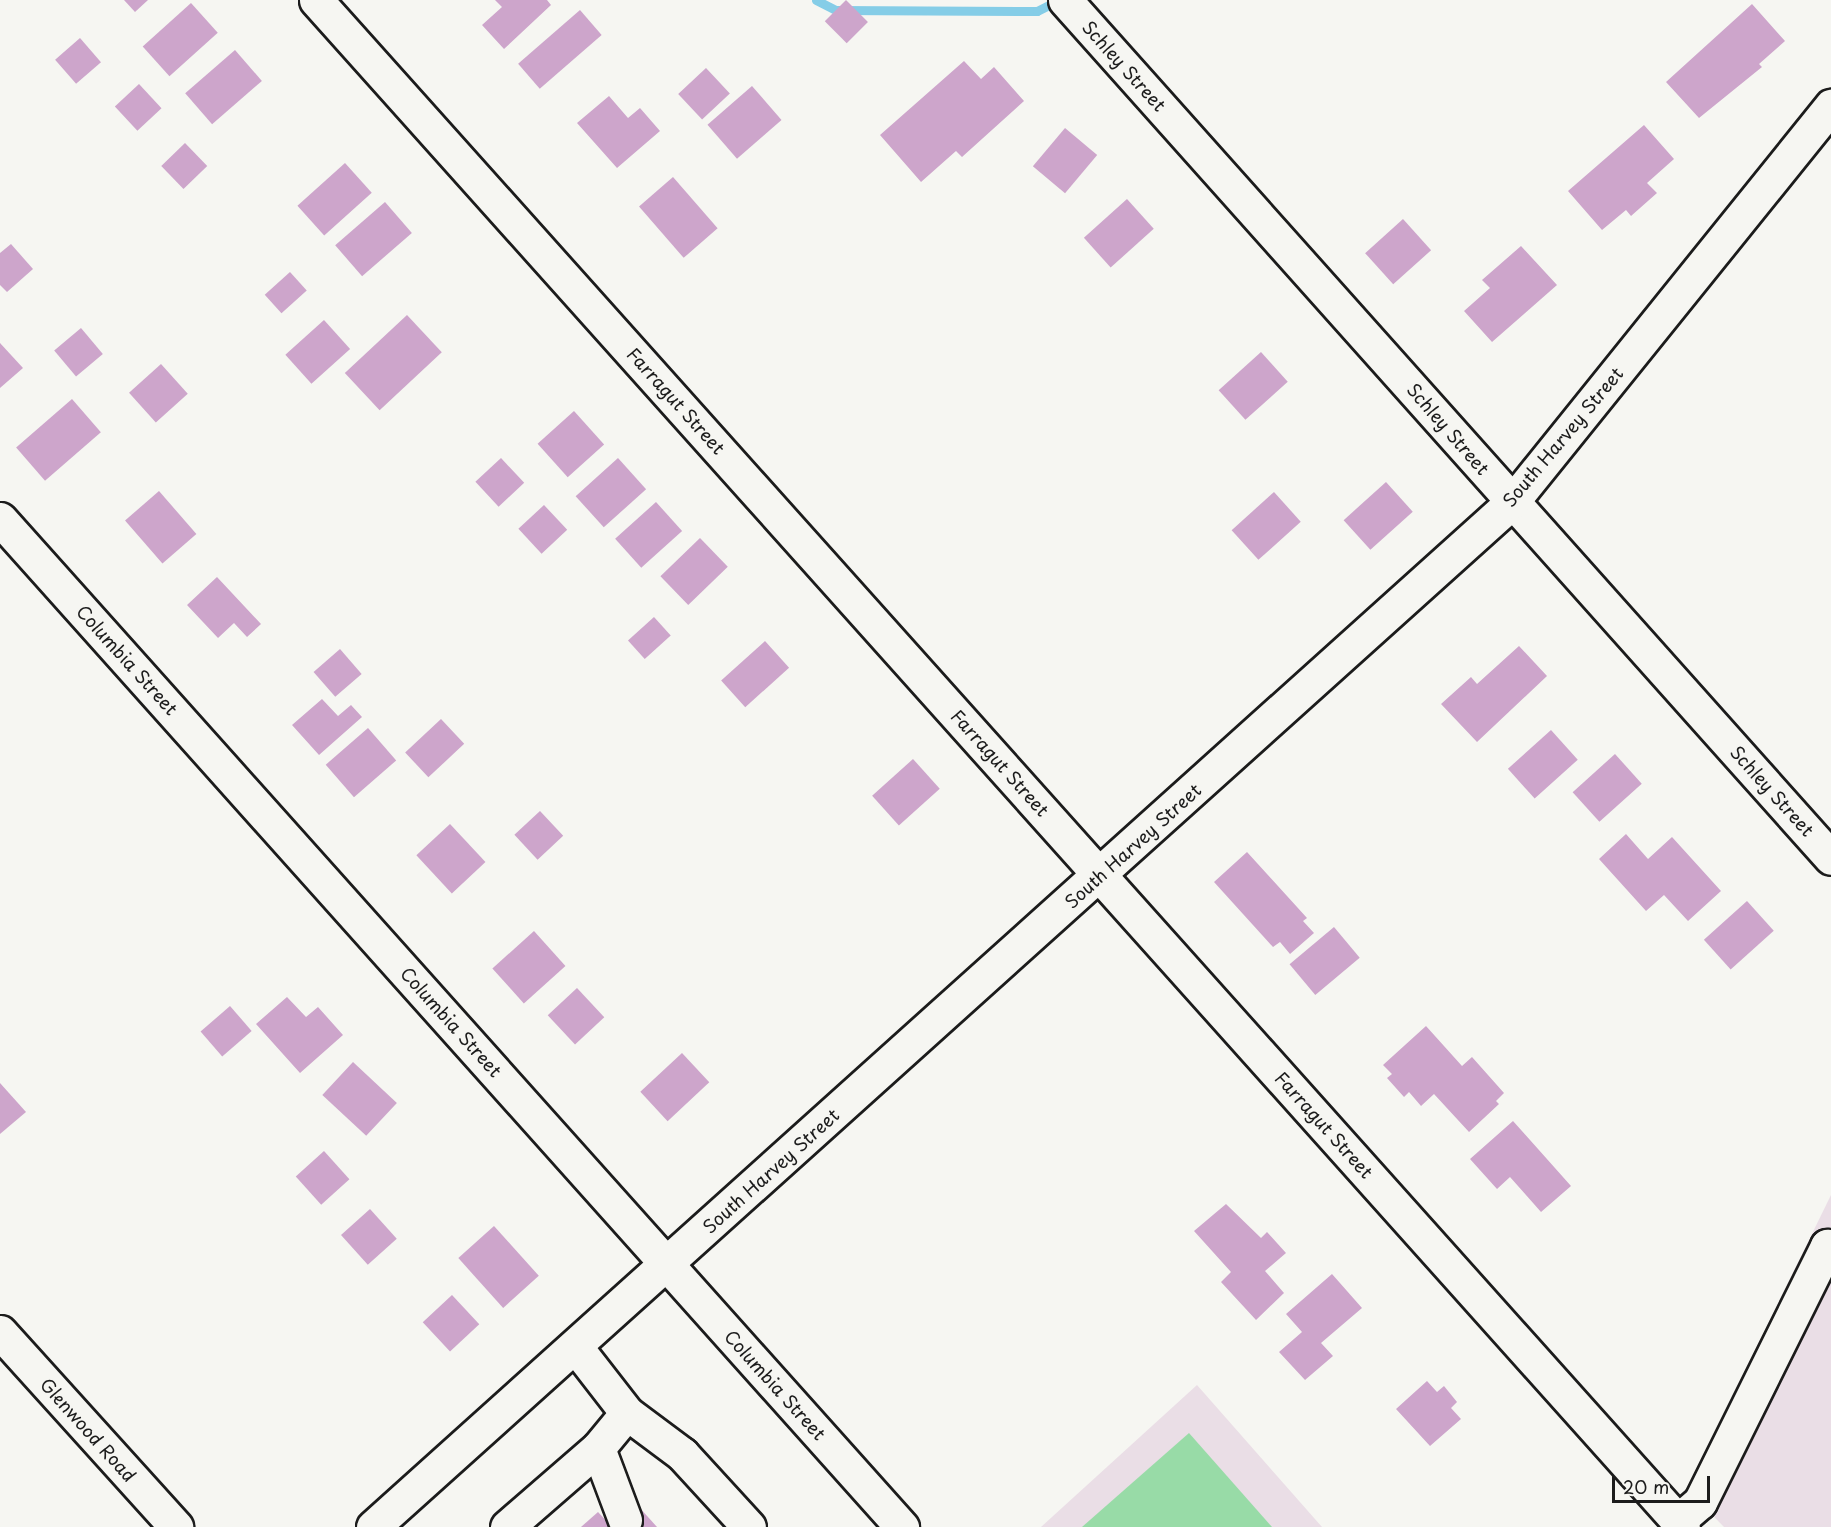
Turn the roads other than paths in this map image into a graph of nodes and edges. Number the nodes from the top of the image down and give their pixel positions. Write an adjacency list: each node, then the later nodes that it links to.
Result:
1 (316, 0): 7 (street, Farragut Street)
2 (1065, 0): 4 (street, Schley Street)
3 (1831, 106): 4 (street, South Harvey Street)
4 (1512, 502): 6 (street, Schley Street); 7 (street, South Harvey Street)
5 (0, 519): 9 (street, Columbia Street)
6 (1831, 858)
7 (1102, 875): 9 (street, South Harvey Street); 15 (street, Farragut Street)
8 (1831, 1249): 15 (street)
9 (667, 1263): 11 (street, South Harvey Street); 20 (street, Columbia Street)
10 (0, 1332): 16 (street, Glenwood Road)
11 (575, 1346): 12 (street); 17 (street, South Harvey Street)
12 (627, 1413): 13 (street); 19 (street)
13 (598, 1448): 14 (street); 18 (street)
14 (625, 1520)
15 (1681, 1524)
16 (176, 1527)
17 (373, 1527)
18 (507, 1527)
19 (748, 1527)
20 (902, 1527)

